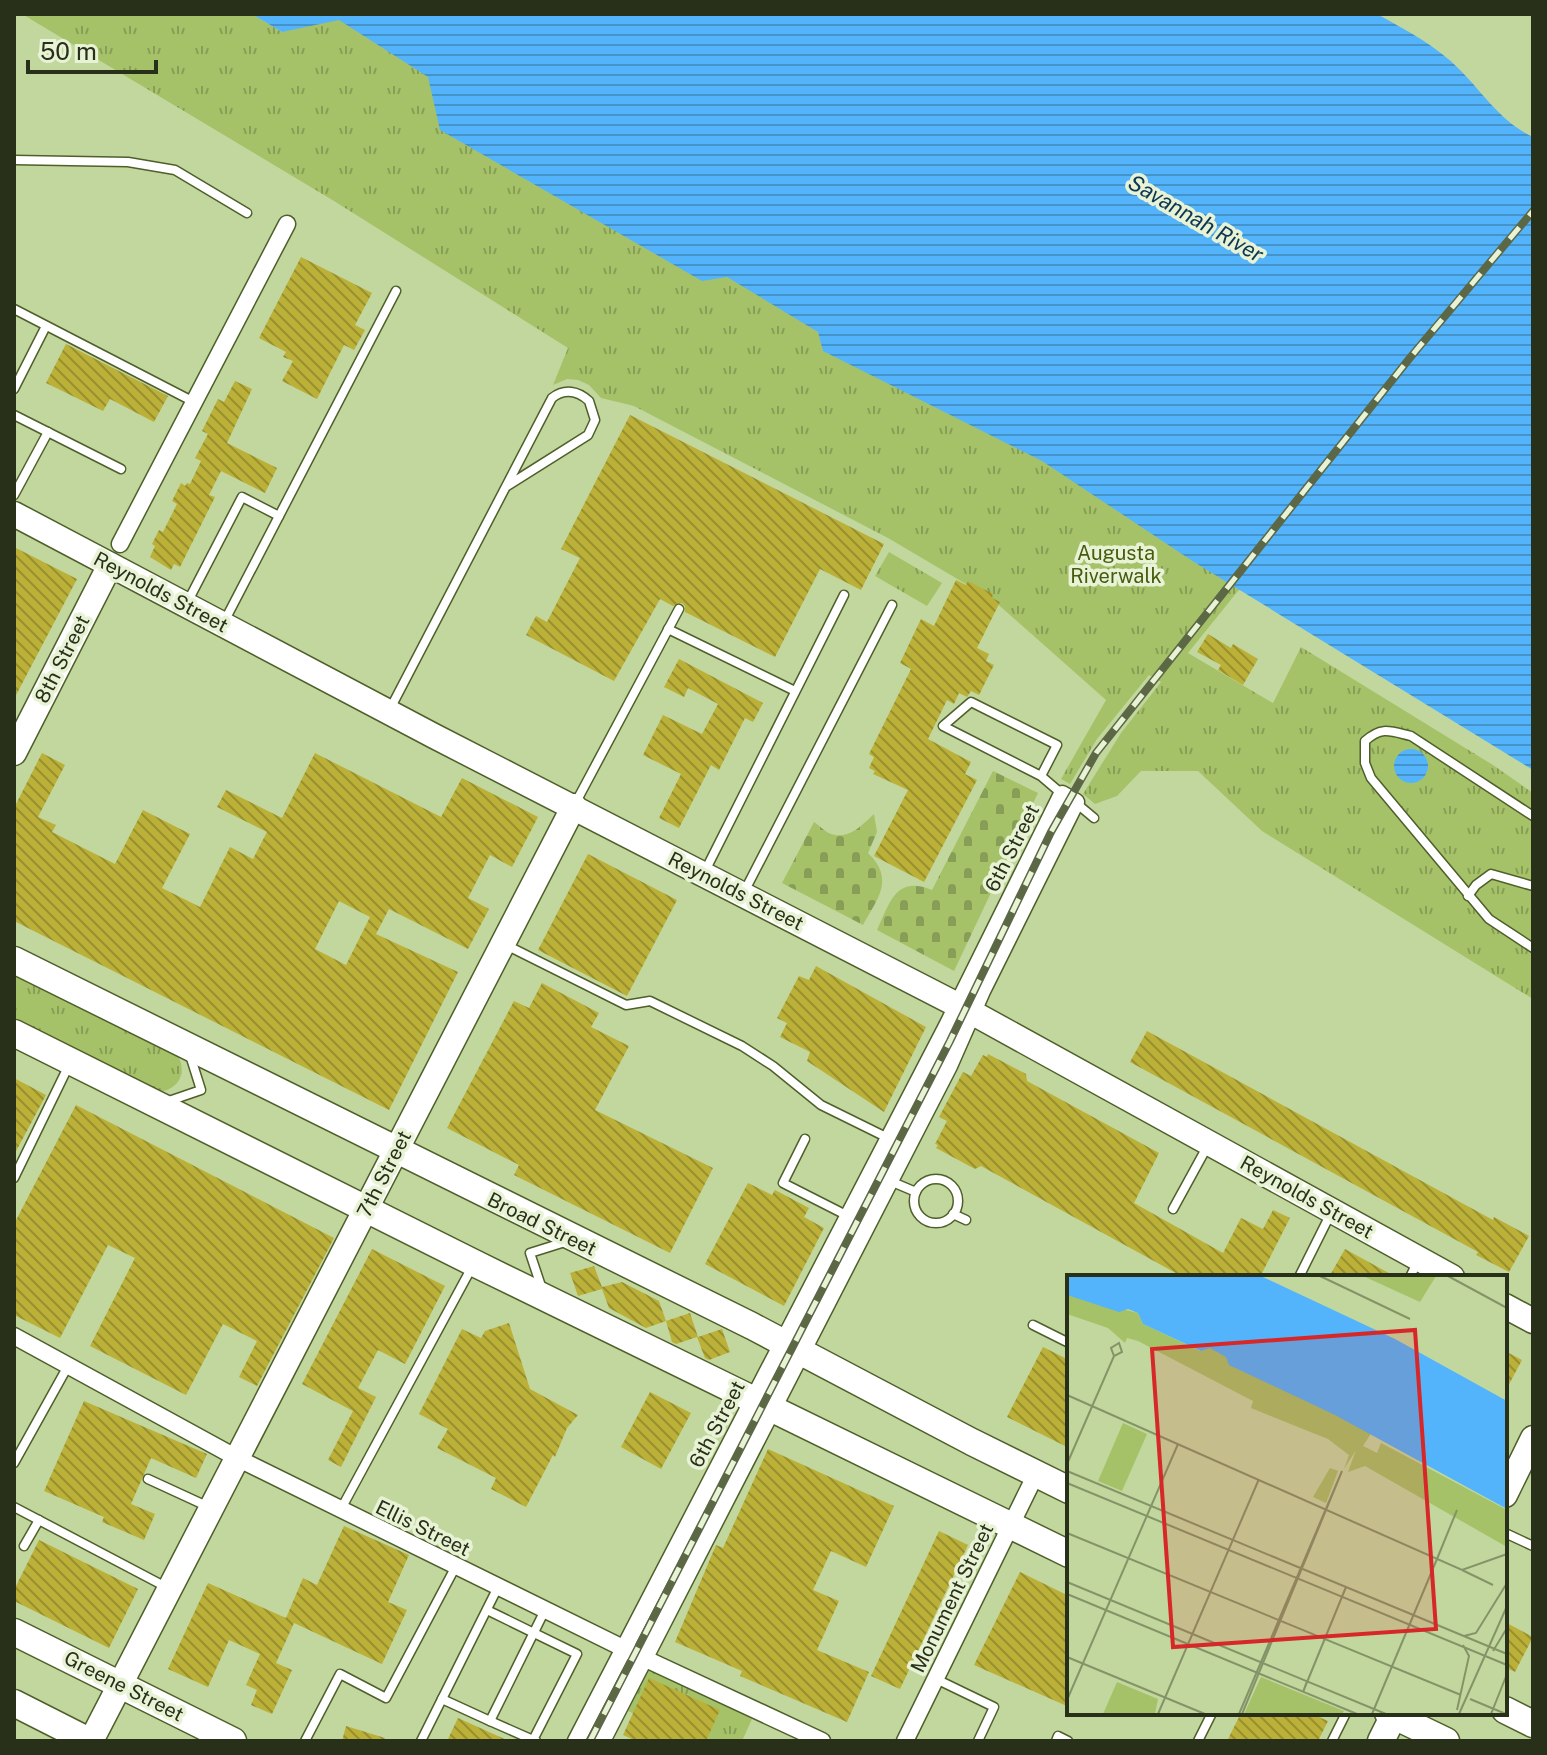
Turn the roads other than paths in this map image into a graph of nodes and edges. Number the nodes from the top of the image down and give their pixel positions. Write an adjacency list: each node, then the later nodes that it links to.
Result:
1 (14, 160): 2 (lane)
2 (247, 213)
3 (287, 224): 8 (street)
4 (396, 291): 15 (lane)
5 (14, 309): 6 (lane)
6 (46, 326): 7 (lane); 8 (lane)
7 (14, 389)
8 (194, 402): 16 (street)
9 (14, 415): 10 (lane)
10 (48, 432): 11 (lane); 13 (lane)
11 (121, 469)
12 (507, 486): 12 (lane); 24 (lane)
13 (14, 495)
14 (14, 514): 16 (main road, Reynolds Street)
15 (279, 516): 18 (lane); 21 (lane)
16 (115, 555): 18 (main road, Reynolds Street); 25 (main road, 8th Street)
17 (844, 595): 23 (lane)
18 (186, 605): 21 (main road, Reynolds Street)
19 (892, 605): 33 (lane)
20 (679, 609): 22 (lane, 7th Street)
21 (223, 624): 24 (main road, Reynolds Street)
22 (668, 629): 23 (lane); 28 (lane, 7th Street)
23 (795, 691): 31 (lane)
24 (389, 712): 28 (main road, Reynolds Street)
25 (14, 753)
26 (1041, 776): 26 (lane); 27 (lane)
27 (1069, 798): 30 (lane); 38 (street, 6th Street)
28 (574, 806): 31 (main road, Reynolds Street); 35 (main road, 7th Street)
29 (1533, 816): 34 (lane)
30 (1094, 818)
31 (704, 874): 33 (main road, Reynolds Street)
32 (1533, 886): 34 (lane)
33 (743, 894): 38 (main road, Reynolds Street)
34 (1468, 896): 36 (lane)
35 (503, 944): 43 (lane); 46 (main road, 7th Street)
36 (1533, 948)
37 (14, 960): 40 (main road, Broad Street)
38 (964, 1009): 43 (street, 6th Street); 45 (main road, Reynolds Street); 48 (street, 6th Street)
39 (14, 1033): 41 (main road)
40 (187, 1048): 42 (lane); 46 (main road, Broad Street)
41 (70, 1062): 42 (main road); 47 (lane)
42 (157, 1104): 50 (main road)
43 (889, 1138): 54 (street, 6th Street)
44 (805, 1139): 54 (lane)
45 (1209, 1143): 51 (lane); 52 (main road, Reynolds Street)
46 (395, 1151): 50 (main road, 7th Street); 56 (main road, Broad Street)
47 (14, 1178)
48 (890, 1181): 49 (lane); 67 (street, 6th Street)
49 (916, 1192): 53 (lane); 53 (lane)
50 (366, 1208): 57 (main road); 71 (main road, 7th Street)
51 (1173, 1209)
52 (1333, 1210): 58 (main road, Reynolds Street); 59 (lane)
53 (953, 1214): 55 (lane)
54 (849, 1216): 67 (street, 6th Street)
55 (966, 1220)
56 (573, 1239): 61 (lane); 67 (main road, Broad Street)
57 (474, 1263): 61 (main road); 79 (lane)
58 (1415, 1268): 60 (main road, Reynolds Street)
59 (1300, 1275)
60 (1444, 1275)
61 (545, 1298): 69 (main road)
62 (1507, 1307): 63 (main road)
63 (1533, 1321)
64 (1033, 1325): 66 (lane)
65 (14, 1336): 68 (street, Ellis Street)
66 (1067, 1342)
67 (792, 1348): 69 (street, 6th Street); 73 (main road, Broad Street)
68 (68, 1366): 71 (street, Ellis Street); 72 (lane)
69 (763, 1404): 81 (main road); 93 (street, 6th Street); 94 (street, 6th Street)
70 (1533, 1438): 76 (main road)
71 (237, 1458): 78 (main road, 7th Street); 79 (street, Ellis Street)
72 (14, 1463)
73 (1036, 1474): 75 (main road, Broad Street); 81 (street, Monument Street)
74 (148, 1479): 78 (lane)
75 (1067, 1489)
76 (1507, 1491)
77 (14, 1507): 80 (lane)
78 (211, 1508): 88 (main road, 7th Street)
79 (341, 1509): 86 (street, Ellis Street)
80 (39, 1520): 83 (lane); 88 (lane)
81 (1011, 1525): 85 (main road); 95 (street, Monument Street)
82 (1507, 1534): 84 (lane)
83 (24, 1546)
84 (1533, 1546)
85 (1067, 1553)
86 (456, 1566): 87 (street, Ellis Street); 109 (lane)
87 (498, 1587): 89 (lane); 90 (street, Ellis Street)
88 (169, 1589): 96 (main road, 7th Street)
89 (487, 1610): 92 (lane); 97 (lane)
90 (545, 1610): 92 (lane); 93 (street, Ellis Street)
91 (14, 1632): 96 (main road, Greene Street)
92 (535, 1634): 104 (lane); 106 (lane)
93 (623, 1648): 94 (street, Ellis Street); 111 (street, 6th Street)
94 (644, 1658): 112 (street, 6th Street); 113 (street, Ellis Street)
95 (936, 1679): 114 (street, Monument Street); 115 (lane)
96 (120, 1684): 107 (main road, 7th Street); 108 (main road, Greene Street)
97 (442, 1699): 104 (lane); 110 (lane)
98 (14, 1703): 107 (main road)
99 (1507, 1711): 105 (main road)
100 (1211, 1715): 118 (lane)
101 (1345, 1715): 119 (lane)
102 (1392, 1715): 120 (main road)
103 (1394, 1715): 121 (main road)
104 (490, 1721): 106 (lane)
105 (1533, 1724)
106 (534, 1740)
107 (90, 1741)
108 (233, 1741)
109 (305, 1741)
110 (421, 1741)
111 (576, 1741)
112 (602, 1741)
113 (822, 1741)
114 (905, 1741)
115 (978, 1741)
116 (1056, 1741): 117 (lane)
117 (1068, 1741)
118 (1198, 1741)
119 (1332, 1741)
120 (1381, 1741)
121 (1446, 1741)

